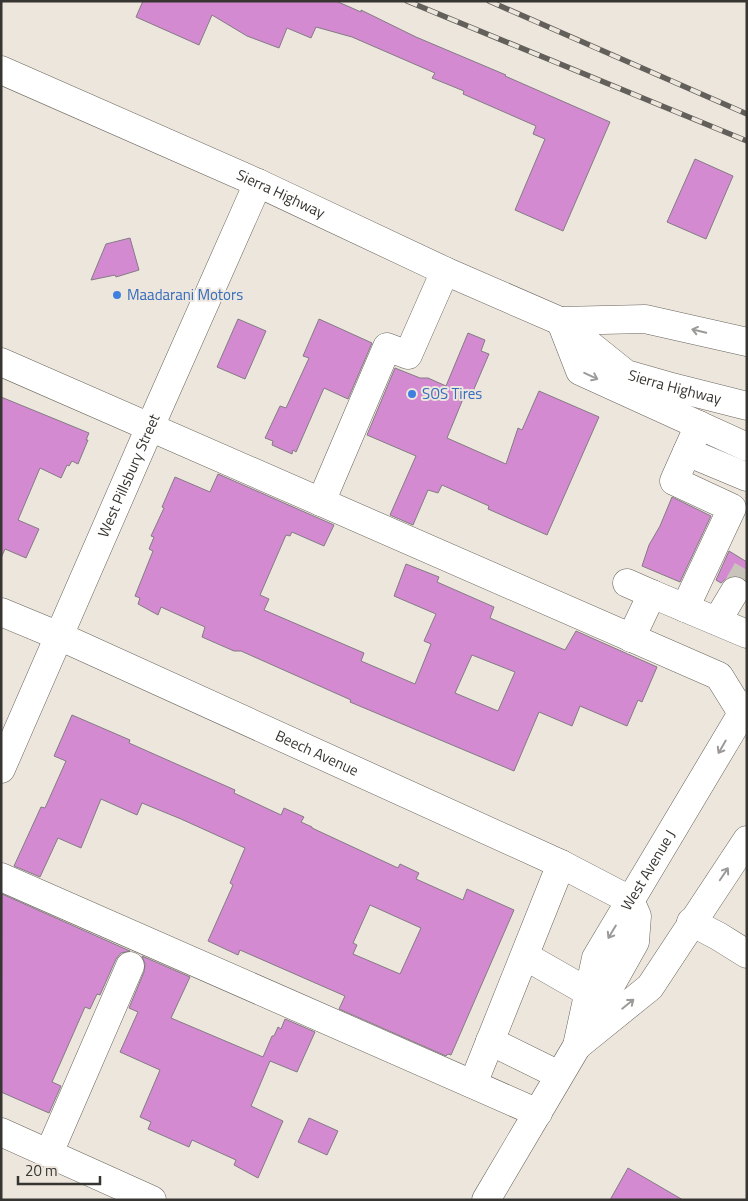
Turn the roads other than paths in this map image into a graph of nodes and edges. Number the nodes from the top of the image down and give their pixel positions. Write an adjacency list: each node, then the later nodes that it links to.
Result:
1 (1, 70): 2 (main road, Sierra Highway)
2 (258, 183): 3 (main road, Sierra Highway); 9 (main road, West Pillsbury Street)
3 (445, 271): 4 (main road, Sierra Highway); 13 (main road)
4 (560, 321): 5 (main road, Sierra Highway, one-way to 4); 7 (main road, Sierra Highway); 8 (main road, one-way to 8)
5 (747, 342)
6 (1, 362): 9 (main road)
7 (747, 406)
8 (699, 425): 10 (main road); 11 (main road)
9 (150, 427): 13 (main road); 21 (main road, West Pillsbury Street)
10 (747, 447)
11 (687, 452): 12 (main road); 14 (main road)
12 (747, 477)
13 (321, 502): 22 (main road)
14 (739, 513): 18 (main road)
15 (627, 583): 17 (main road)
16 (735, 591): 20 (main road)
17 (652, 594): 18 (main road); 22 (main road)
18 (686, 608): 20 (main road)
19 (1, 612): 21 (main road, Beech Avenue)
20 (737, 625)
21 (59, 636): 24 (main road, West Pillsbury Street); 26 (main road, Beech Avenue)
22 (631, 638): 23 (main road)
23 (744, 709): 28 (main road, West Avenue J, one-way to 28)
24 (1, 769)
25 (747, 840): 29 (main road, West Avenue J, one-way to 25)
26 (561, 864): 28 (main road, Beech Avenue); 31 (main road)
27 (1, 877): 37 (main road)
28 (630, 900): 33 (main road, West Avenue J, one-way to 33); 35 (main road)
29 (691, 922): 30 (main road); 35 (main road, West Avenue J, one-way to 29)
30 (747, 954)
31 (525, 956): 33 (main road); 34 (main road)
32 (130, 966): 40 (main road)
33 (588, 992): 35 (main road, West Avenue J)
34 (490, 1041): 36 (main road); 37 (main road)
35 (577, 1046): 36 (main road, West Avenue J)
36 (559, 1075): 38 (main road, West Avenue J)
37 (473, 1084): 38 (main road)
38 (538, 1112): 42 (main road, West Avenue J)
39 (1, 1132): 40 (main road)
40 (49, 1153): 41 (main road)
41 (152, 1200)
42 (486, 1200)

